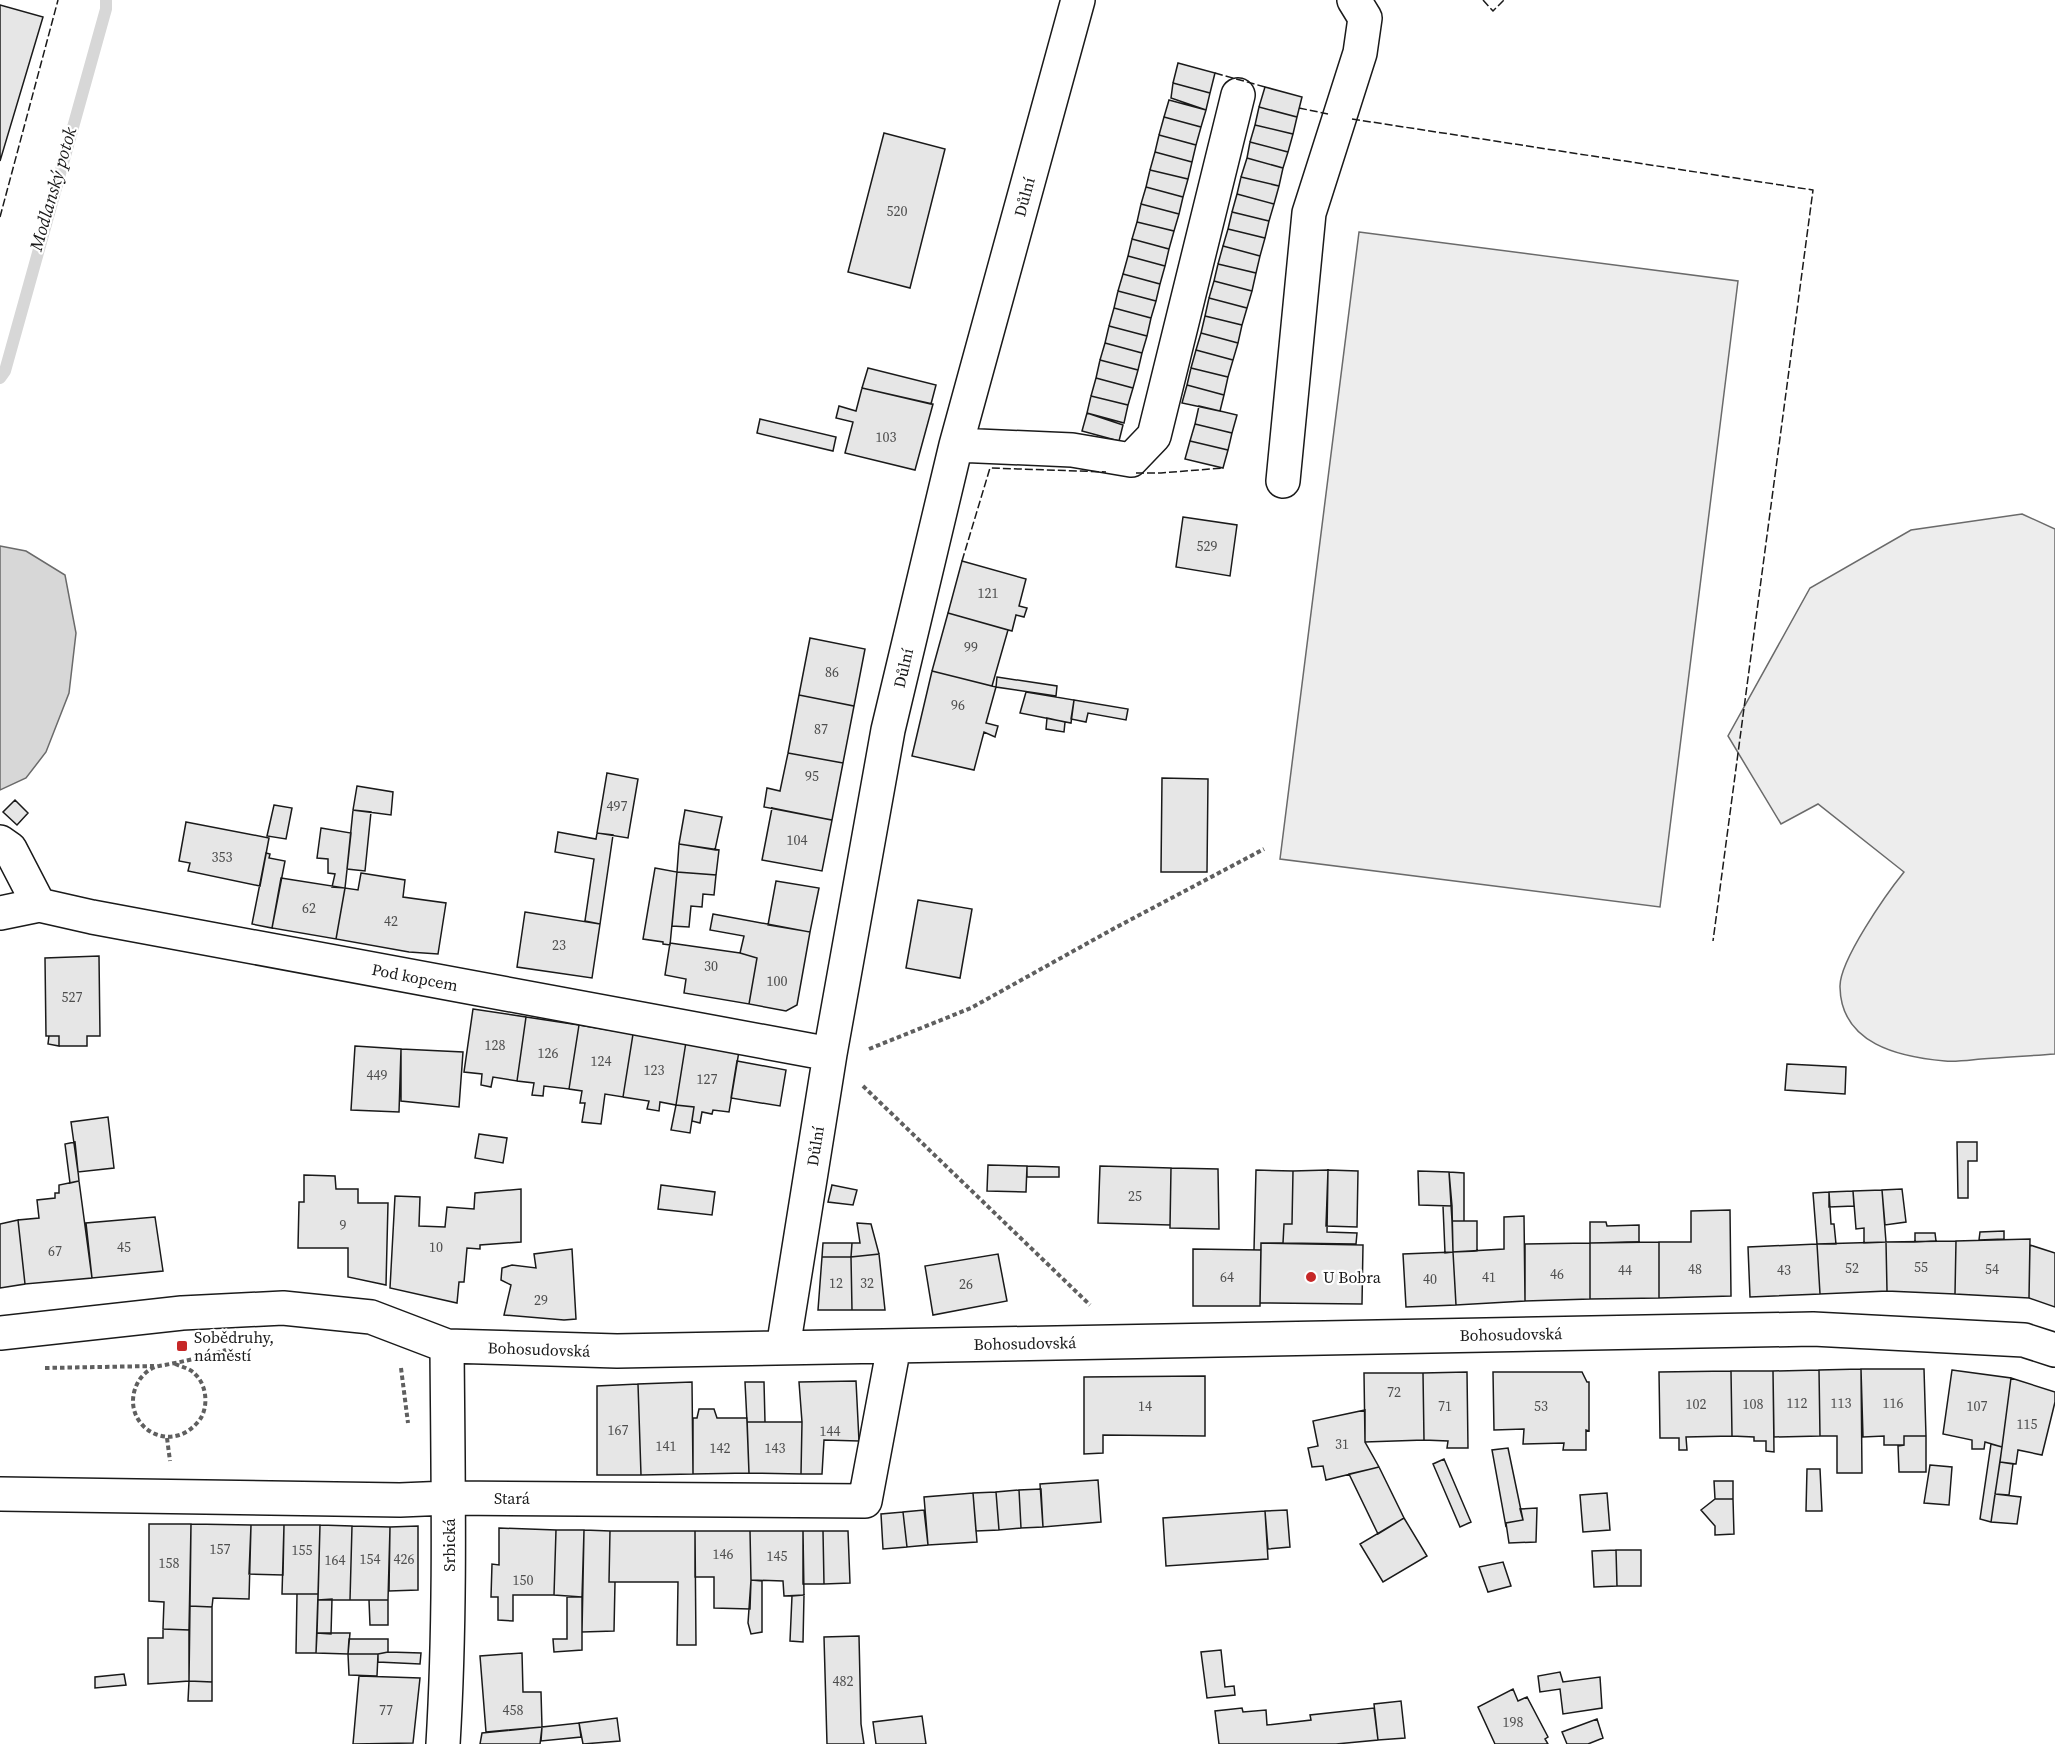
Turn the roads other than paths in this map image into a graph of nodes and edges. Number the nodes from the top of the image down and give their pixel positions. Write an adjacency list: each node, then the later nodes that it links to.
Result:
1 (1078, 0): 4 (street, Důlní)
2 (1354, 0): 5 (street)
3 (1238, 95): 4 (street)
4 (956, 445): 9 (street, Důlní)
5 (1283, 481)
6 (0, 842): 7 (street)
7 (39, 905): 8 (street, Pod kopcem); 9 (street, Pod kopcem)
8 (0, 913)
9 (830, 1054): 13 (street, Důlní)
10 (0, 1333): 11 (street, Bohosudovská)
11 (447, 1346): 13 (street, Bohosudovská); 16 (street, Srbická)
12 (894, 1346): 13 (street, Bohosudovská); 14 (street, Bohosudovská); 16 (street, Stará)
13 (783, 1348)
14 (2055, 1350)
15 (0, 1494): 16 (street, Stará)
16 (448, 1498): 17 (street, Srbická)
17 (443, 1744)

